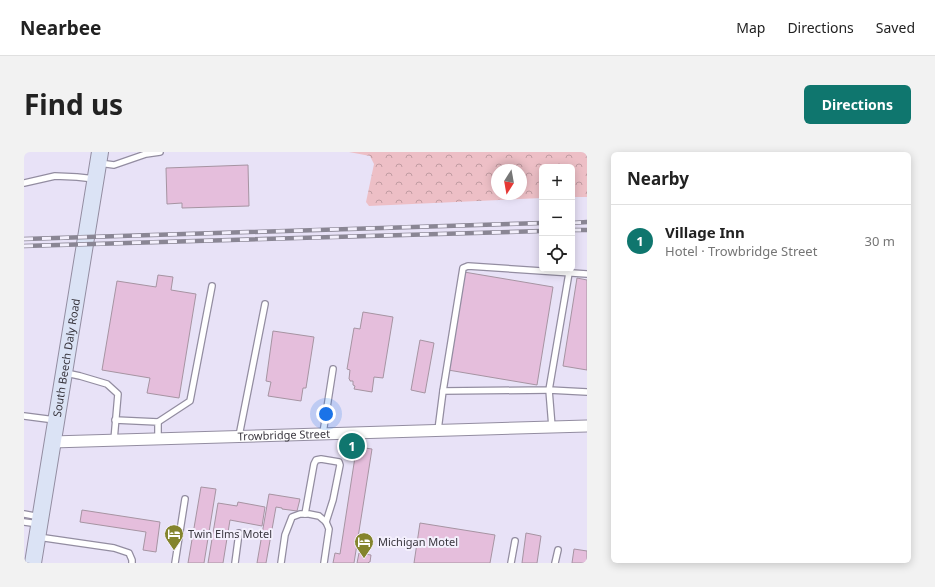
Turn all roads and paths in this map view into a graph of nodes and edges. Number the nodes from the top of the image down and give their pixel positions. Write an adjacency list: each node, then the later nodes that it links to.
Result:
1 (160, 152): 2 (lane)
2 (100, 158): 3 (main road, South Beech Daly Road)
3 (96, 179): 4 (lane); 11 (main road, South Beech Daly Road)
4 (24, 183)
5 (539, 270): 13 (lane)
6 (569, 272): 7 (lane); 12 (lane)
7 (587, 274)
8 (212, 286): 18 (lane)
9 (265, 304): 23 (lane)
10 (333, 369): 22 (lane)
11 (64, 373): 16 (main road, South Beech Daly Road); 17 (lane)
12 (550, 390): 13 (lane); 14 (lane); 20 (lane)
13 (443, 391): 21 (lane)
14 (587, 392)
15 (24, 416): 16 (lane)
16 (56, 420): 26 (main road, South Beech Daly Road)
17 (115, 420): 18 (lane); 25 (lane)
18 (158, 422): 24 (lane)
19 (587, 426): 20 (street, Trowbridge Street)
20 (552, 427): 21 (street, Trowbridge Street)
21 (438, 430): 22 (street, Trowbridge Street)
22 (323, 433): 23 (street, Trowbridge Street)
23 (239, 436): 24 (street, Trowbridge Street)
24 (158, 438): 25 (street, Trowbridge Street)
25 (114, 440): 26 (street, Trowbridge Street)
26 (52, 442): 31 (main road, South Beech Daly Road)
27 (185, 499): 37 (lane)
28 (24, 514): 31 (lane)
29 (304, 514): 30 (lane); 30 (lane); 39 (lane)
30 (326, 522): 40 (lane)
31 (35, 525): 35 (main road, South Beech Daly Road); 36 (lane)
32 (239, 533): 38 (lane)
33 (515, 541): 41 (lane)
34 (558, 550): 42 (lane)
35 (32, 563)
36 (132, 563)
37 (175, 563)
38 (235, 563)
39 (281, 563)
40 (324, 563)
41 (511, 563)
42 (555, 563)

